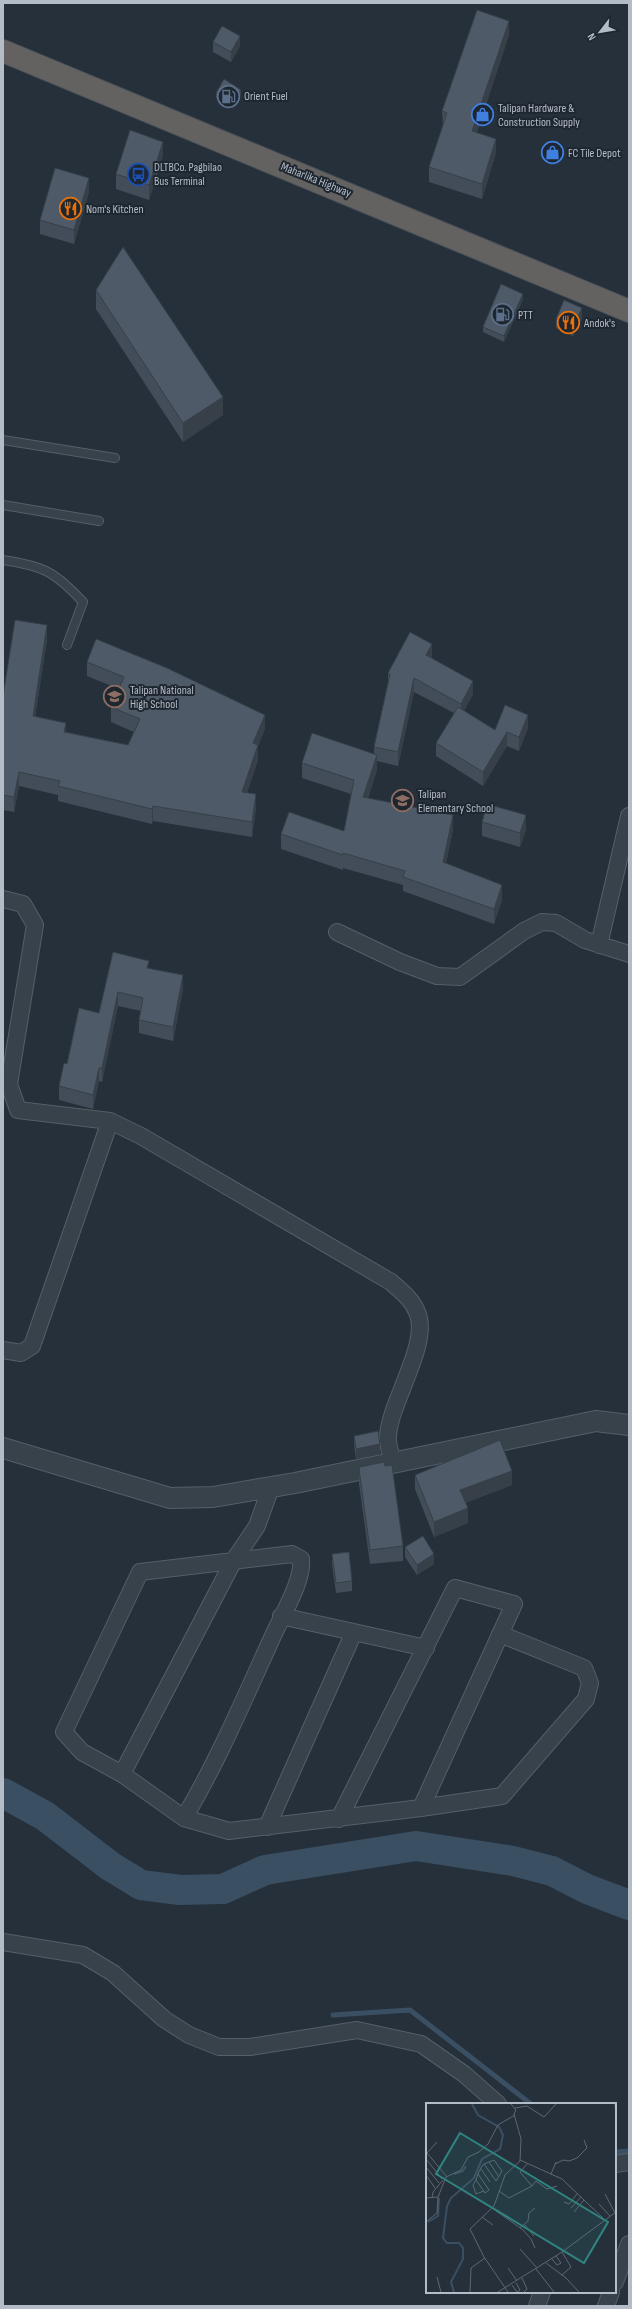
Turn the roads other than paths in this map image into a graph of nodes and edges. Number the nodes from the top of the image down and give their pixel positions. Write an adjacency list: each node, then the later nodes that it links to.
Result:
1 (3, 51): 2 (highway, Maharlika Highway)
2 (627, 306)
3 (3, 440): 4 (lane)
4 (115, 458)
5 (3, 506): 6 (lane)
6 (99, 521)
7 (3, 560): 8 (lane)
8 (67, 645)
9 (629, 816): 12 (street)
10 (3, 900): 14 (street)
11 (337, 932): 12 (street)
12 (599, 945): 13 (street)
13 (629, 954)
14 (110, 1122): 15 (street); 18 (street)
15 (3, 1350)
16 (629, 1425): 18 (street)
17 (3, 1448): 19 (street)
18 (393, 1463): 19 (street)
19 (271, 1487): 20 (street)
20 (234, 1560): 21 (street); 25 (street); 25 (street)
21 (281, 1616): 22 (street); 27 (street)
22 (354, 1632): 24 (street); 29 (street)
23 (500, 1634): 24 (street); 26 (street); 26 (street)
24 (426, 1648): 28 (street)
25 (122, 1774): 27 (street)
26 (421, 1808): 28 (street)
27 (184, 1818): 29 (street)
28 (339, 1819): 29 (street)
29 (267, 1827)
30 (3, 1942): 31 (street)
31 (497, 2103)
32 (629, 2162): 33 (street)
33 (616, 2164)
34 (629, 2244): 35 (street)
35 (616, 2279)
36 (542, 2293): 38 (street)
37 (611, 2293): 39 (street)
38 (537, 2306)
39 (606, 2306)

